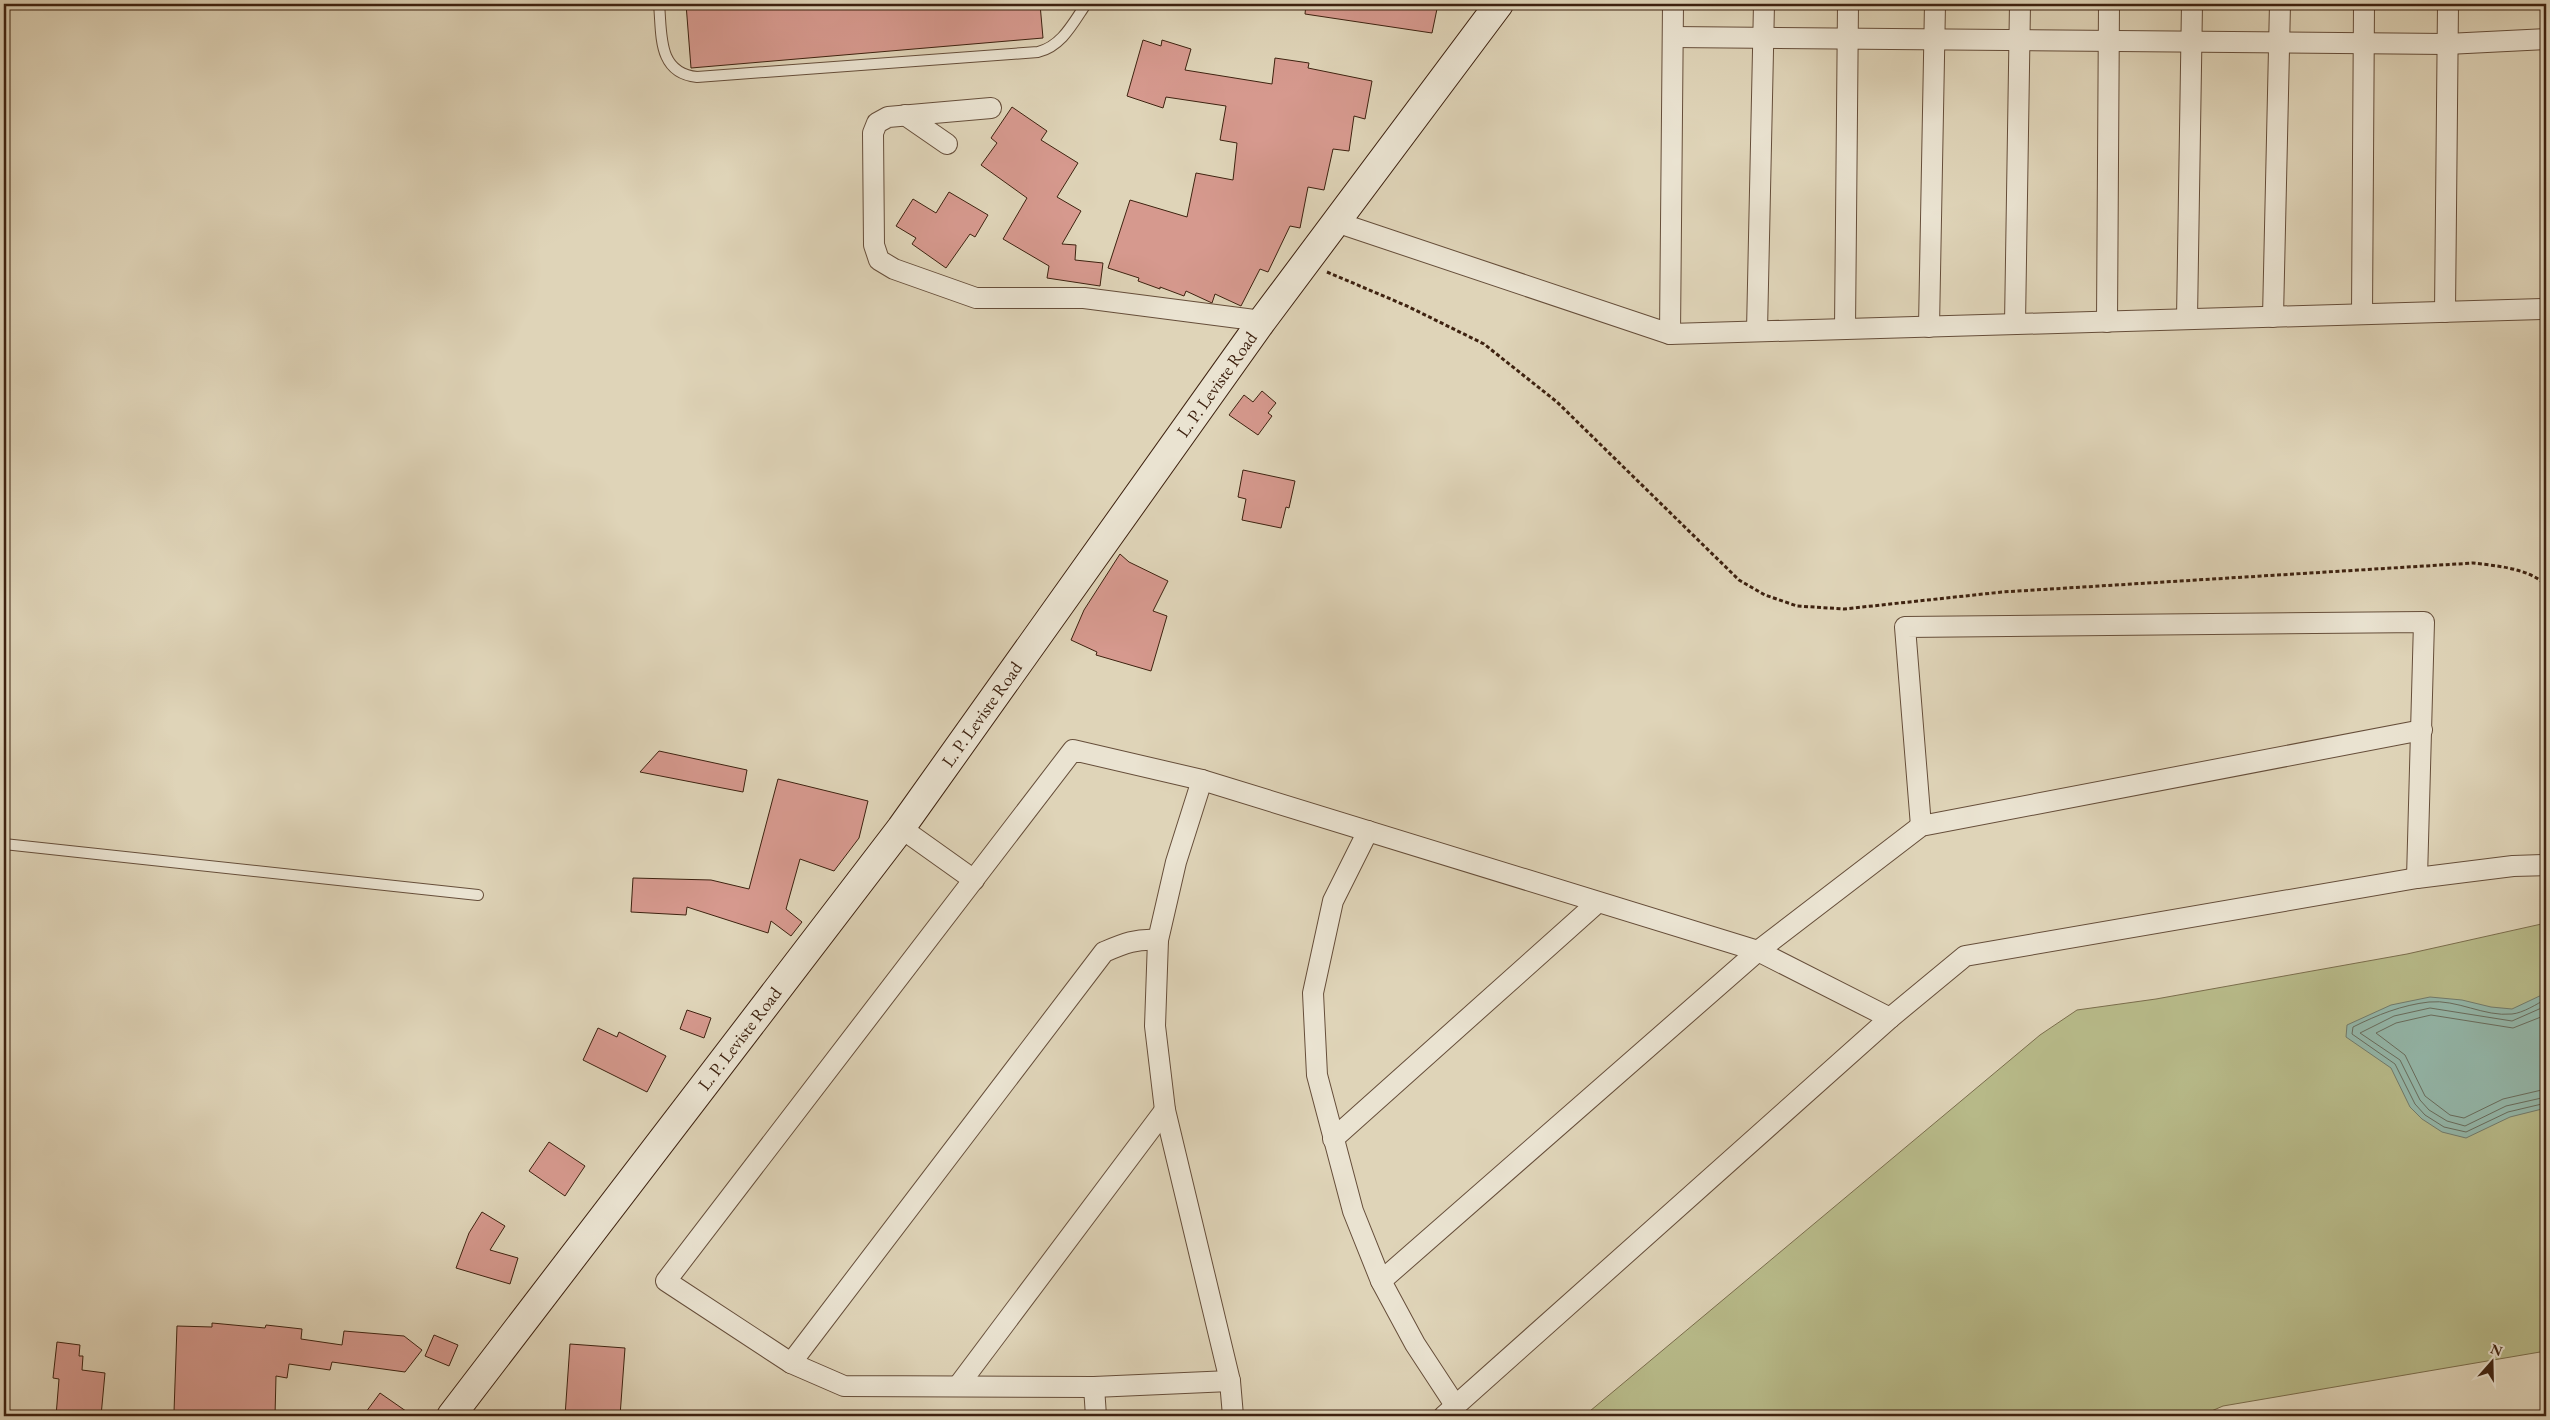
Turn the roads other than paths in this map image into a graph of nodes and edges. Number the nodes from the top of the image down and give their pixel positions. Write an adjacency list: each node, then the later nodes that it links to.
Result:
1 (660, 4): 2 (lane)
2 (1086, 4)
3 (1499, 4): 28 (main road, L. P. Leviste Road)
4 (1673, 4): 14 (street)
5 (1764, 4): 15 (street)
6 (1848, 4): 16 (street)
7 (1935, 4): 17 (street)
8 (2020, 4): 19 (street)
9 (2109, 4): 20 (street)
10 (2192, 4): 21 (street)
11 (2280, 4): 22 (street)
12 (2364, 4): 23 (street)
13 (2448, 4): 24 (street)
14 (1673, 37): 15 (street); 40 (street)
15 (1763, 38): 16 (street); 39 (street)
16 (1848, 38): 17 (street); 38 (street)
17 (1934, 39): 19 (street); 37 (street)
18 (2546, 39): 24 (street)
19 (2019, 40): 20 (street); 36 (street)
20 (2108, 41): 21 (street); 35 (street)
21 (2192, 41): 22 (street); 33 (street)
22 (2279, 42): 23 (street); 32 (street)
23 (2364, 43): 24 (street); 31 (street)
24 (2447, 44): 30 (street)
25 (991, 108): 26 (street)
26 (905, 115): 27 (street); 34 (street)
27 (947, 144)
28 (1336, 222): 34 (main road, L. P. Leviste Road); 40 (street)
29 (2546, 309): 30 (street)
30 (2445, 312): 31 (street)
31 (2362, 314): 32 (street)
32 (2274, 317): 33 (street)
33 (2187, 319): 35 (street)
34 (1262, 321): 44 (main road, L. P. Leviste Road)
35 (2107, 322): 36 (street)
36 (2015, 324): 37 (street)
37 (1929, 327): 38 (street)
38 (1845, 329): 39 (street)
39 (1756, 332): 40 (street)
40 (1670, 334)
41 (2422, 730): 43 (street); 43 (street); 48 (street)
42 (1202, 780): 45 (street); 49 (street); 52 (street)
43 (1921, 826): 53 (street)
44 (901, 828): 49 (street); 63 (main road, L. P. Leviste Road)
45 (1368, 831): 51 (street); 56 (street)
46 (4, 844): 50 (lane)
47 (2546, 865): 48 (street)
48 (2417, 878): 54 (street)
49 (974, 880): 58 (street)
50 (478, 894)
51 (1597, 903): 53 (street); 56 (street)
52 (1158, 940): 55 (street); 58 (street)
53 (1758, 951): 54 (street); 57 (street)
54 (1890, 1018): 62 (street)
55 (1165, 1110): 59 (street); 60 (street)
56 (1333, 1138): 57 (street)
57 (1381, 1281): 62 (street)
58 (791, 1363): 60 (street)
59 (1230, 1381): 61 (street); 65 (street)
60 (958, 1386): 61 (street)
61 (1094, 1387): 64 (street)
62 (1450, 1411)
63 (451, 1416)
64 (1096, 1416)
65 (1233, 1416)

